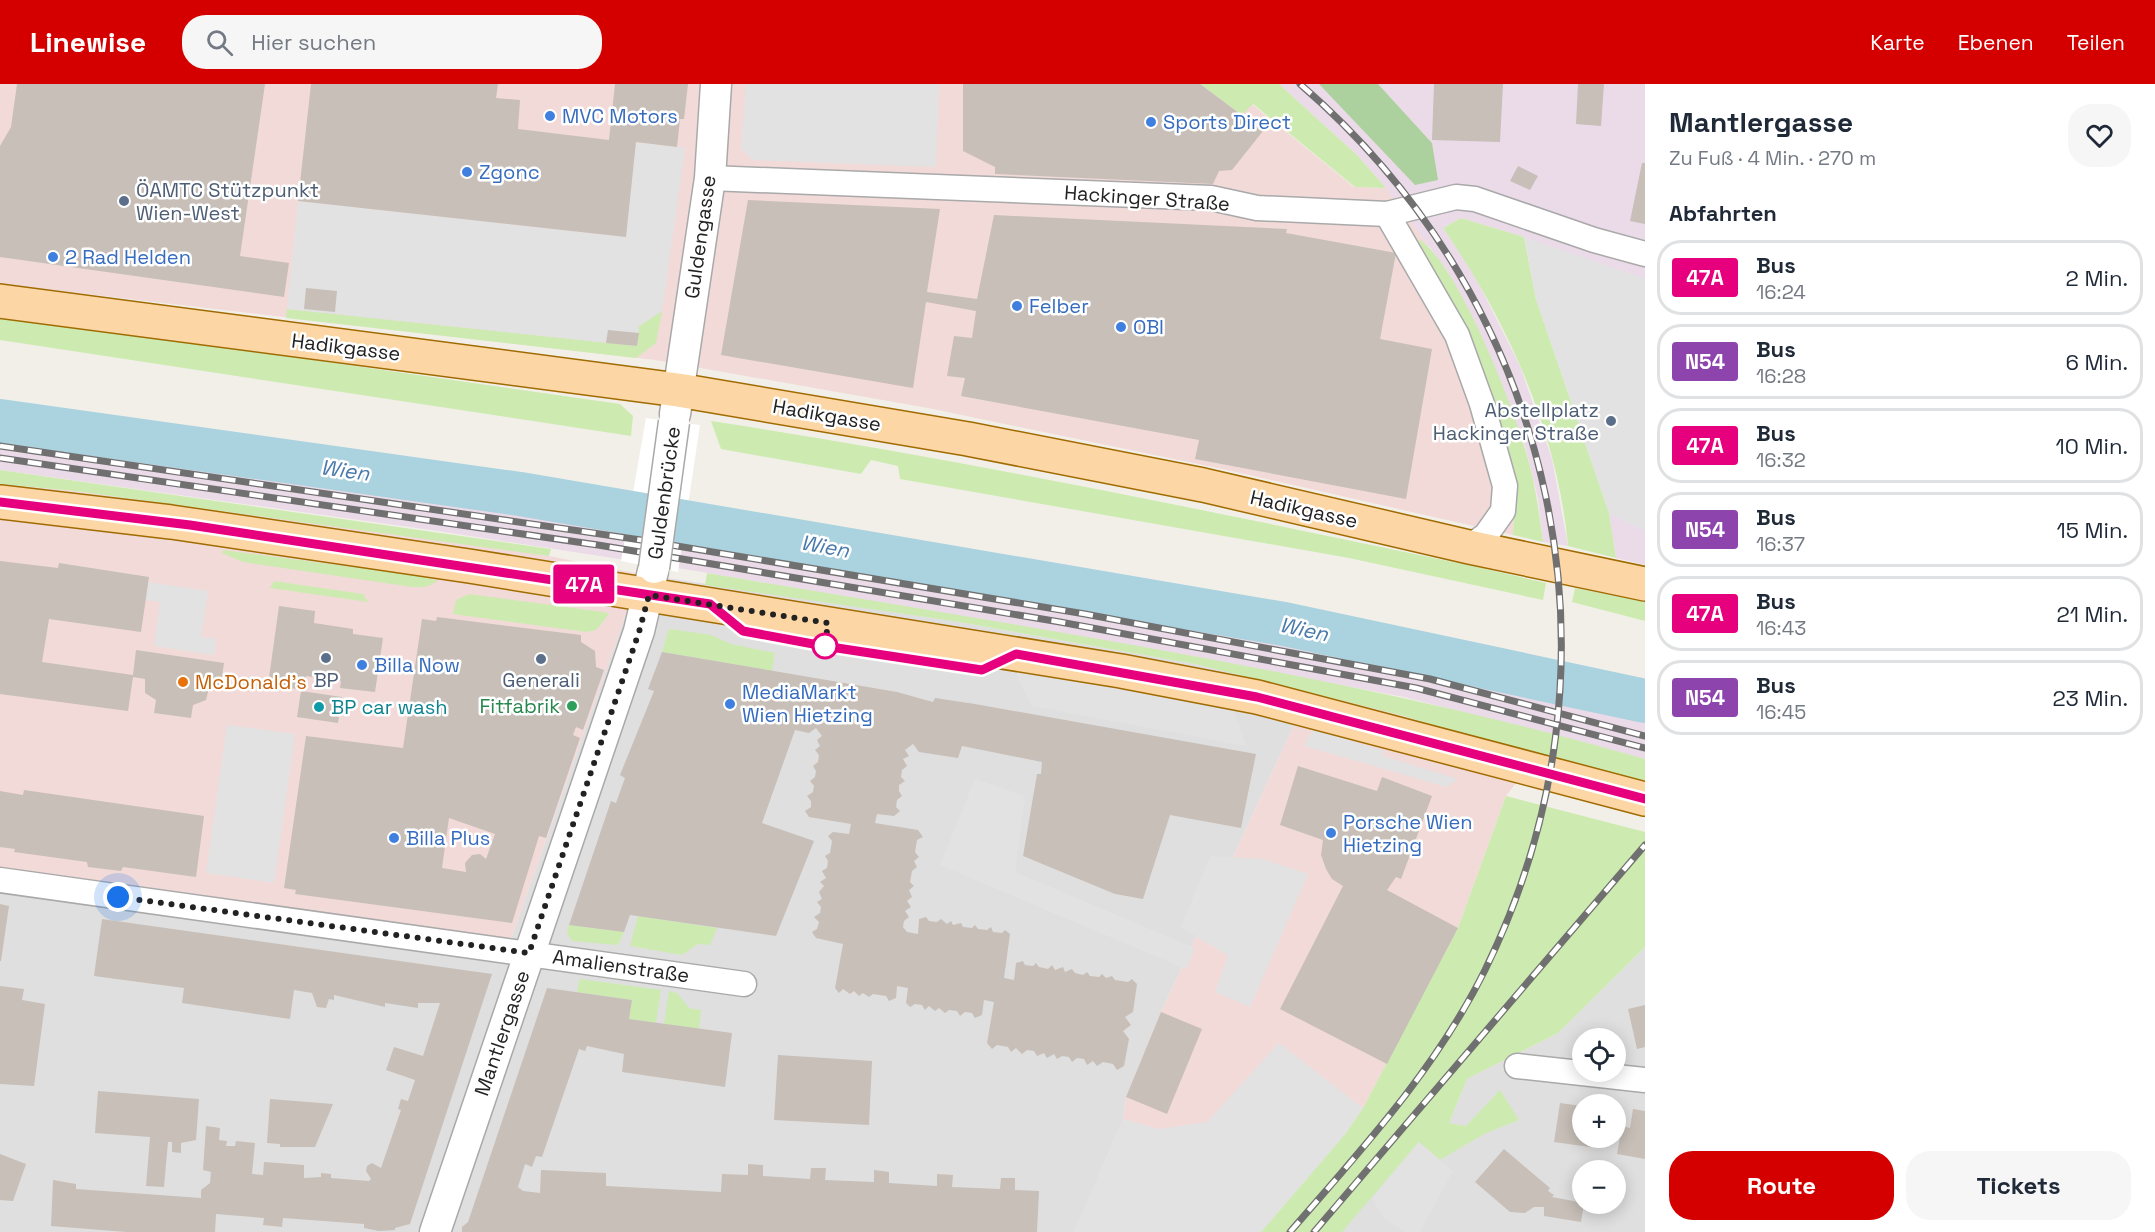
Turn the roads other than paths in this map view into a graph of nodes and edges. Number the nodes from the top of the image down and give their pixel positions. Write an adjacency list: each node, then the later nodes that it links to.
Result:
1 (716, 84): 2 (street, Guldengasse)
2 (710, 178): 3 (street, Hackinger Straße); 6 (street, Guldengasse)
3 (1388, 214): 4 (street, Hackinger Straße); 8 (street)
4 (1645, 254)
5 (0, 301): 6 (main road, Hadikgasse)
6 (676, 406): 8 (main road, Hadikgasse); 9 (street, Guldenbrücke, bridge)
7 (0, 502): 9 (main road)
8 (1469, 547): 10 (main road, Hadikgasse)
9 (651, 581): 11 (main road); 13 (street, Mantlergasse)
10 (1645, 584)
11 (1645, 799)
12 (0, 880): 13 (street, Amalienstraße)
13 (529, 953): 14 (street, Amalienstraße); 17 (street, Mantlergasse)
14 (744, 984)
15 (1517, 1066): 16 (street)
16 (1645, 1080)
17 (435, 1232)

